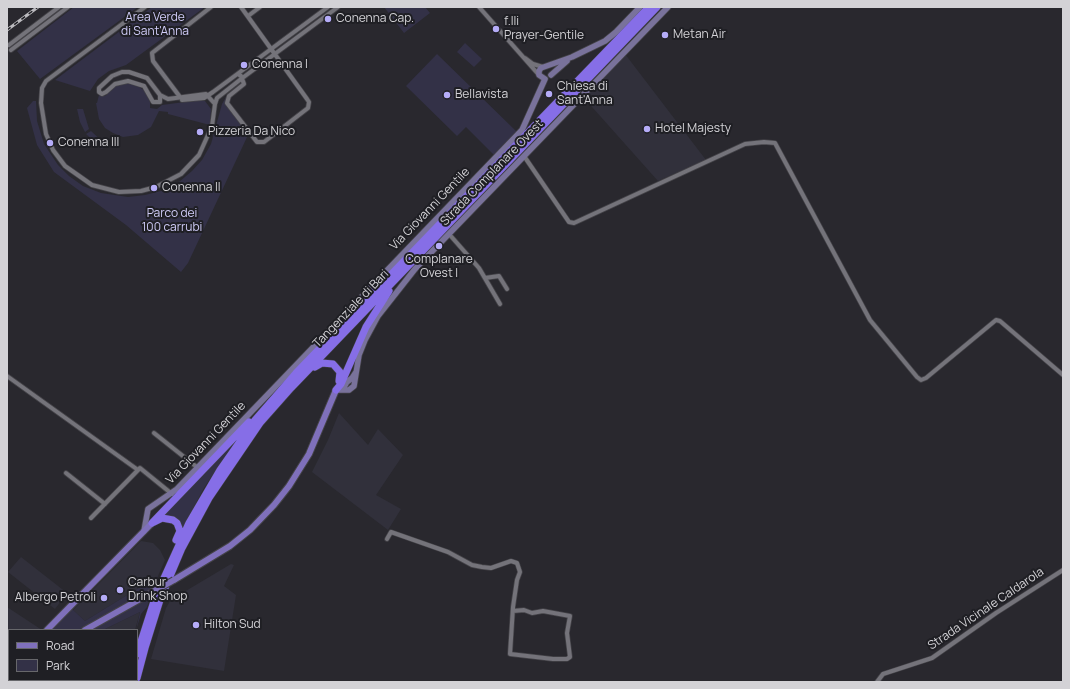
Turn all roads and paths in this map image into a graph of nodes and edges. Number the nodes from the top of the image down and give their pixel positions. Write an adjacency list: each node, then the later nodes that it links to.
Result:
1 (59, 7): 15 (street)
2 (68, 7): 17 (street)
3 (145, 7): 33 (street)
4 (211, 7): 31 (street)
5 (241, 7): 14 (street)
6 (260, 7): 14 (street)
7 (328, 7): 16 (street)
8 (338, 7): 18 (street)
9 (479, 7): 19 (street)
10 (640, 7): 20 (street)
11 (649, 7): 44 (highway, Tangenziale di Bari)
12 (657, 7): 36 (highway, Tangenziale di Bari)
13 (668, 7): 34 (street, Strada Complanare Ovest)
14 (248, 16): 16 (street)
15 (9, 45)
16 (272, 49): 18 (street); 21 (street)
17 (11, 50)
18 (274, 55): 23 (street); 27 (street)
19 (523, 57): 22 (street); 25 (street)
20 (572, 57): 22 (street); 26 (street)
21 (246, 67): 23 (street); 24 (street)
22 (545, 67): 25 (street); 26 (street)
23 (251, 72): 27 (street)
24 (238, 74): 27 (street); 30 (street)
25 (539, 75): 28 (street)
26 (551, 75): 28 (street)
27 (241, 79): 33 (street)
28 (545, 79): 46 (street, Via Giovanni Gentile)
29 (160, 95): 31 (street); 32 (street); 32 (street)
30 (208, 95): 31 (street); 32 (street); 33 (street)
31 (180, 97)
32 (160, 102)
33 (215, 104)
34 (524, 156): 35 (street, Strada Complanare Ovest); 40 (street)
35 (449, 234): 37 (street); 43 (street, Strada Complanare Ovest)
36 (402, 272): 42 (highway, Tangenziale di Bari); 43 (highway)
37 (485, 278): 38 (street); 39 (street)
38 (507, 289)
39 (500, 304)
40 (1063, 375)
41 (7, 376): 47 (street)
42 (291, 388): 43 (highway); 62 (highway, Tangenziale di Bari)
43 (340, 389): 60 (main road, bridge)
44 (272, 399): 53 (highway); 57 (highway, Tangenziale di Bari)
45 (154, 433): 46 (street)
46 (198, 468): 49 (street, Via Giovanni Gentile)
47 (138, 470): 49 (street); 50 (street)
48 (66, 473): 50 (street)
49 (172, 494): 51 (street, Via Giovanni Gentile)
50 (105, 504): 52 (street)
51 (147, 513): 53 (street); 54 (street)
52 (91, 518)
53 (152, 523): 54 (main road); 57 (highway)
54 (144, 531): 59 (main road)
55 (387, 539): 58 (street)
56 (1063, 570): 63 (street, Strada Vicinale Caldarola)
57 (164, 576): 61 (highway, Tangenziale di Bari)
58 (513, 611): 58 (street)
59 (49, 629)
60 (87, 629)
61 (138, 651)
62 (138, 672)
63 (876, 682)

